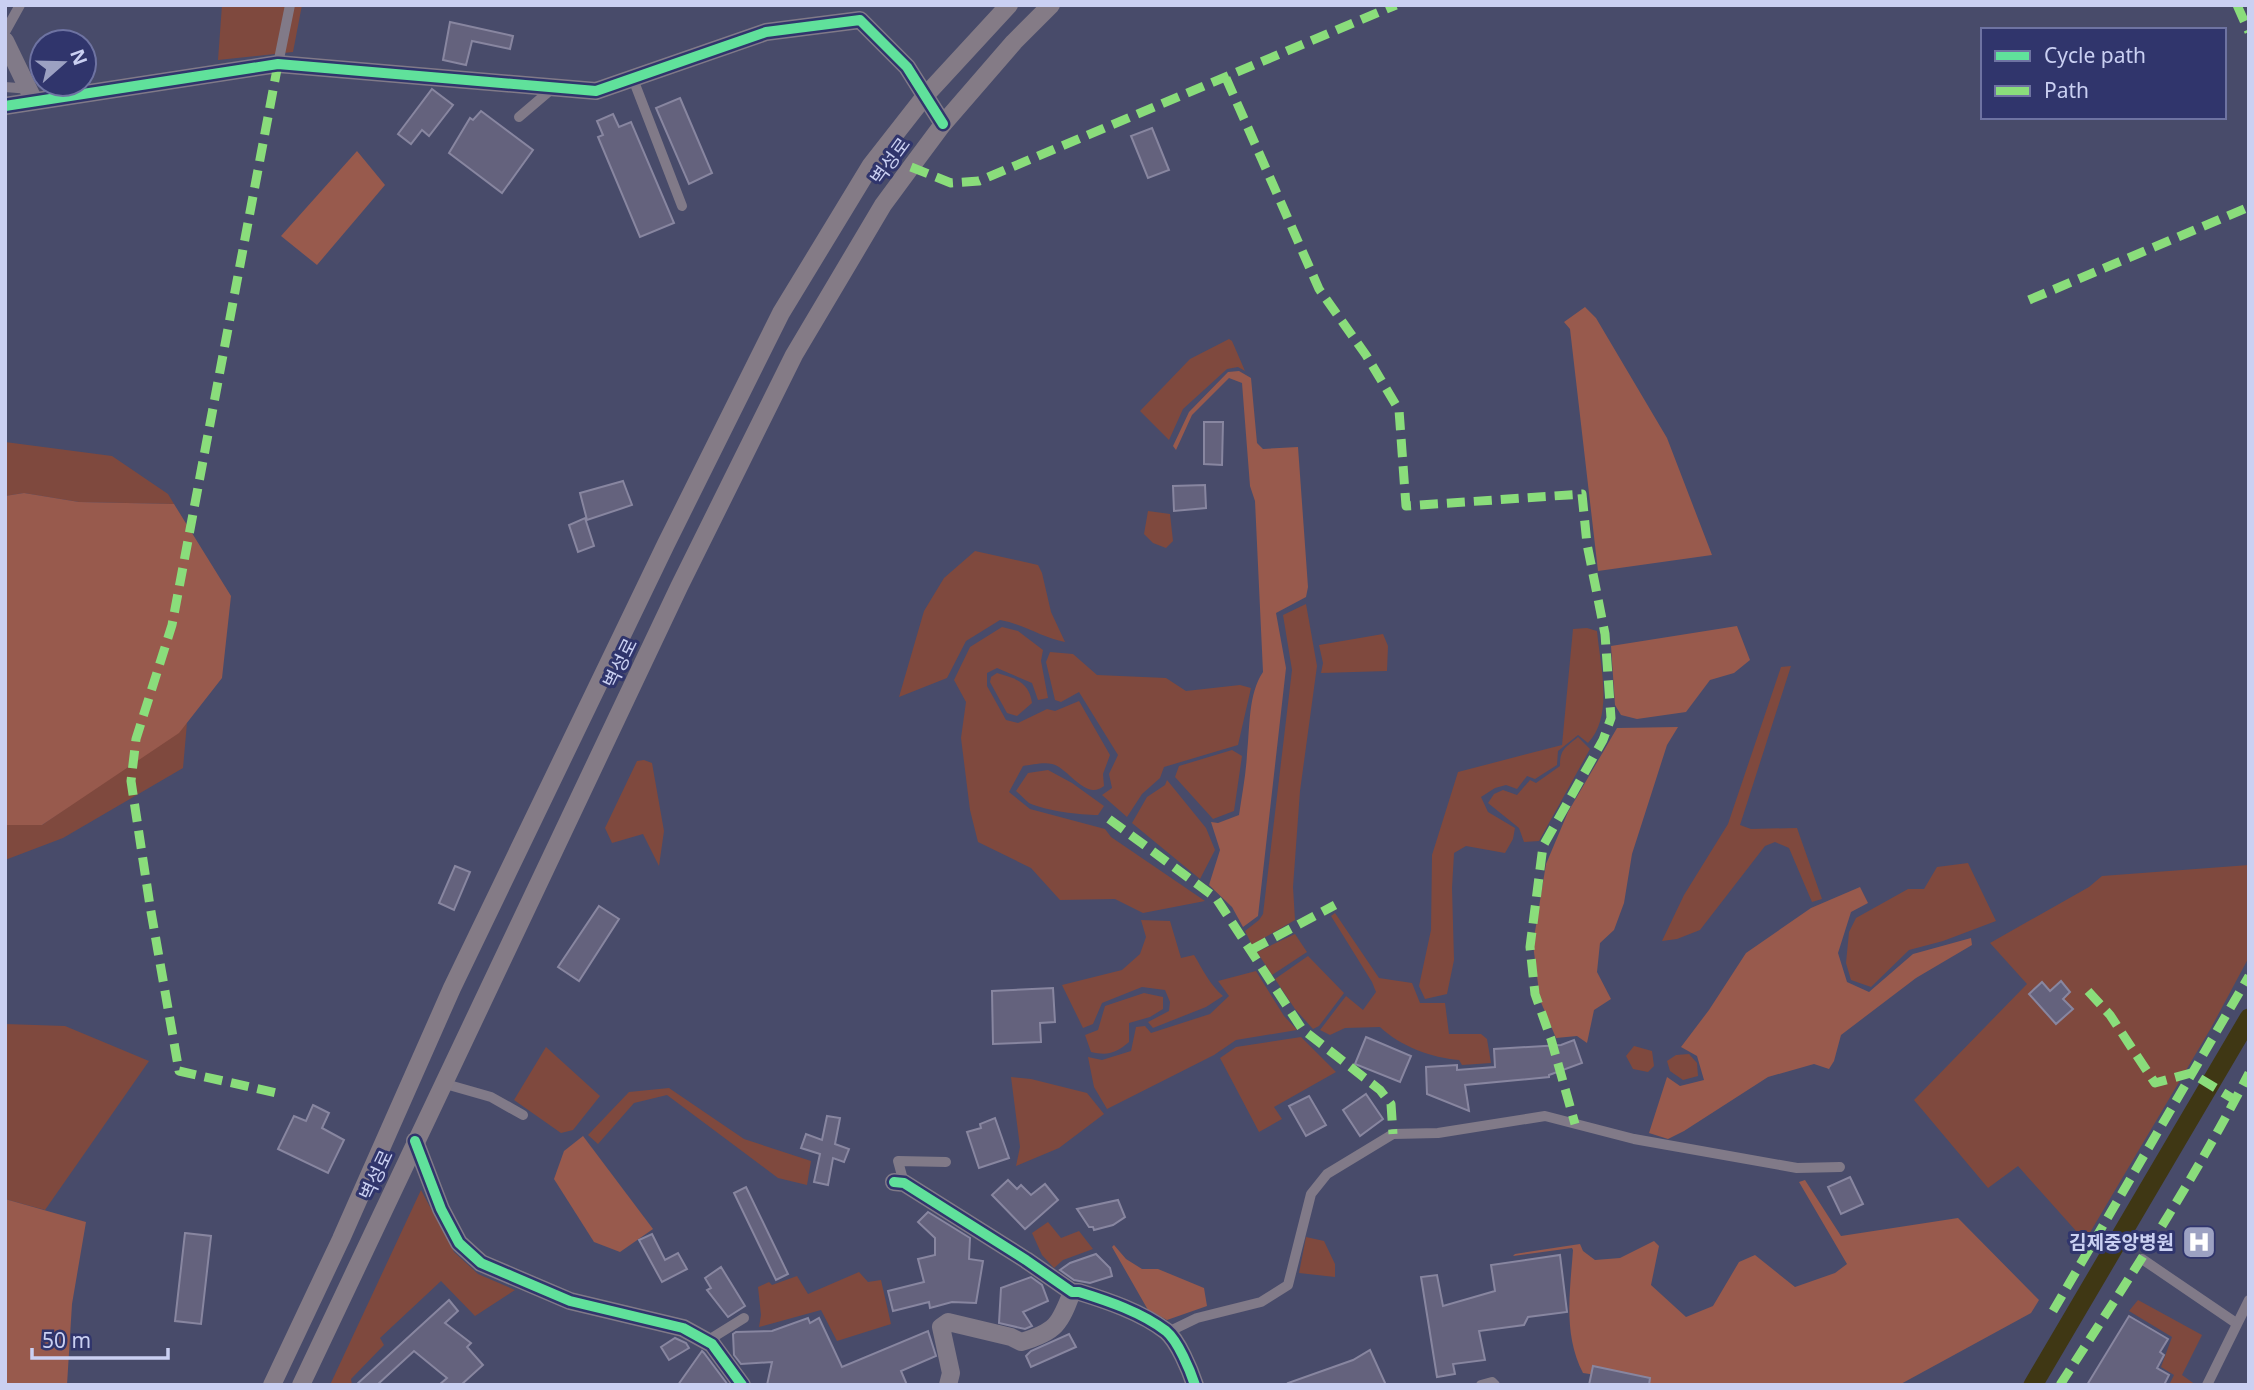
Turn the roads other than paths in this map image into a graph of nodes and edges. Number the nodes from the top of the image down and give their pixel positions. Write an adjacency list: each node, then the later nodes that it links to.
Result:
1 (20, 5): 5 (lane)
2 (290, 5): 7 (lane)
3 (1009, 5): 14 (main road, 벽성로)
4 (1051, 5): 18 (main road, 벽성로)
5 (5, 32)
6 (5, 41): 10 (street)
7 (278, 64): 11 (street); 12 (street)
8 (633, 79): 12 (street); 14 (street); 19 (lane)
9 (5, 87): 13 (lane)
10 (28, 87)
11 (98, 87)
12 (553, 88): 17 (lane)
13 (28, 94)
14 (925, 96): 18 (street); 33 (main road, 벽성로)
15 (28, 97): 16 (street)
16 (5, 106)
17 (519, 117)
18 (943, 124): 20 (main road, 벽성로)
19 (682, 206)
20 (443, 1083): 21 (lane); 22 (main road, 벽성로)
21 (523, 1115)
22 (415, 1141): 32 (street); 34 (main road, 벽성로)
23 (946, 1162): 25 (lane)
24 (1840, 1167): 31 (lane)
25 (899, 1183): 27 (street)
26 (2141, 1259): 30 (lane)
27 (1072, 1292): 31 (street); 36 (street)
28 (2249, 1300): 30 (lane)
29 (744, 1318): 32 (lane)
30 (2236, 1323): 40 (lane)
31 (1168, 1332): 37 (street)
32 (707, 1341): 35 (street)
33 (272, 1385)
34 (301, 1385)
35 (742, 1385)
36 (948, 1385)
37 (1195, 1385)
38 (1481, 1385): 39 (lane)
39 (1495, 1385)
40 (2207, 1385)

